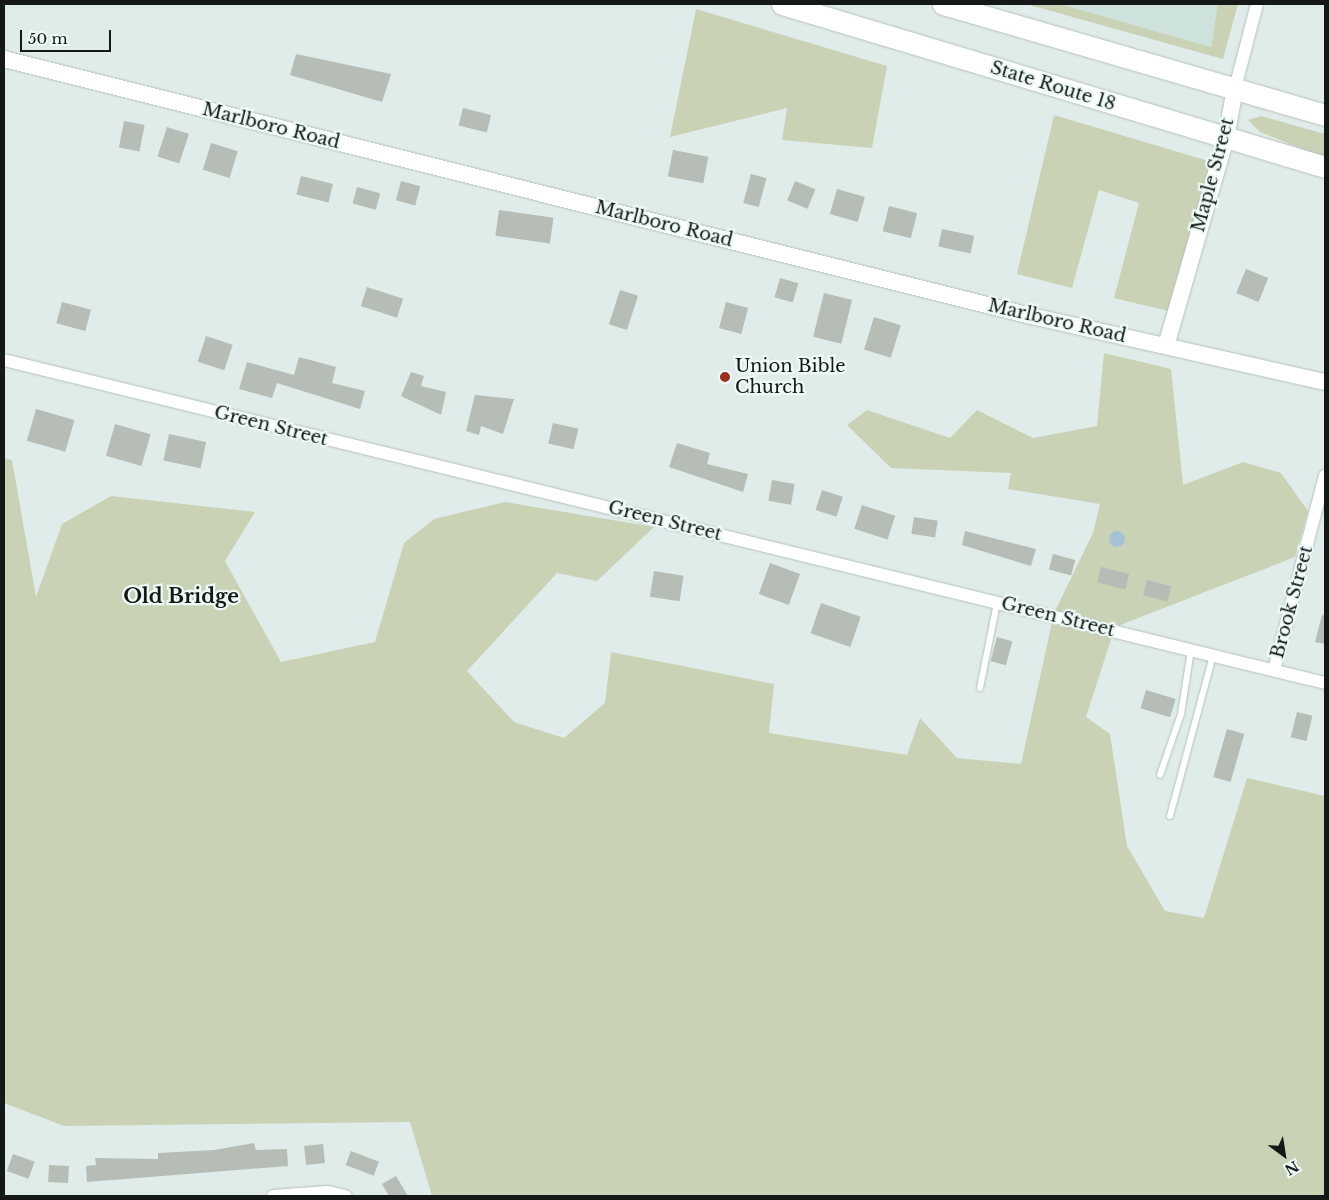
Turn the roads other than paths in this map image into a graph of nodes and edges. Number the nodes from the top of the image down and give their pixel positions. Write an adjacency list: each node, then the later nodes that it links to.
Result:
1 (782, 4): 7 (highway, State Route 18)
2 (942, 4): 5 (highway)
3 (1257, 4): 5 (street, Maple Street)
4 (4, 59): 9 (street, Marlboro Road)
5 (1235, 88): 6 (highway); 7 (street, Maple Street)
6 (1325, 115)
7 (1226, 138): 8 (highway, State Route 18); 9 (street, Maple Street)
8 (1325, 167)
9 (1166, 346): 11 (street, Marlboro Road)
10 (4, 360): 13 (street, Green Street)
11 (1325, 382)
12 (1325, 476): 16 (street, Brook Street)
13 (998, 602): 14 (street, Green Street); 18 (lane)
14 (1191, 650): 15 (street, Green Street); 19 (lane)
15 (1213, 655): 16 (street, Green Street); 20 (lane)
16 (1274, 670): 17 (street, Green Street)
17 (1325, 683)
18 (980, 688)
19 (1160, 775)
20 (1170, 816)
21 (272, 1196): 22 (street)
22 (346, 1196)

